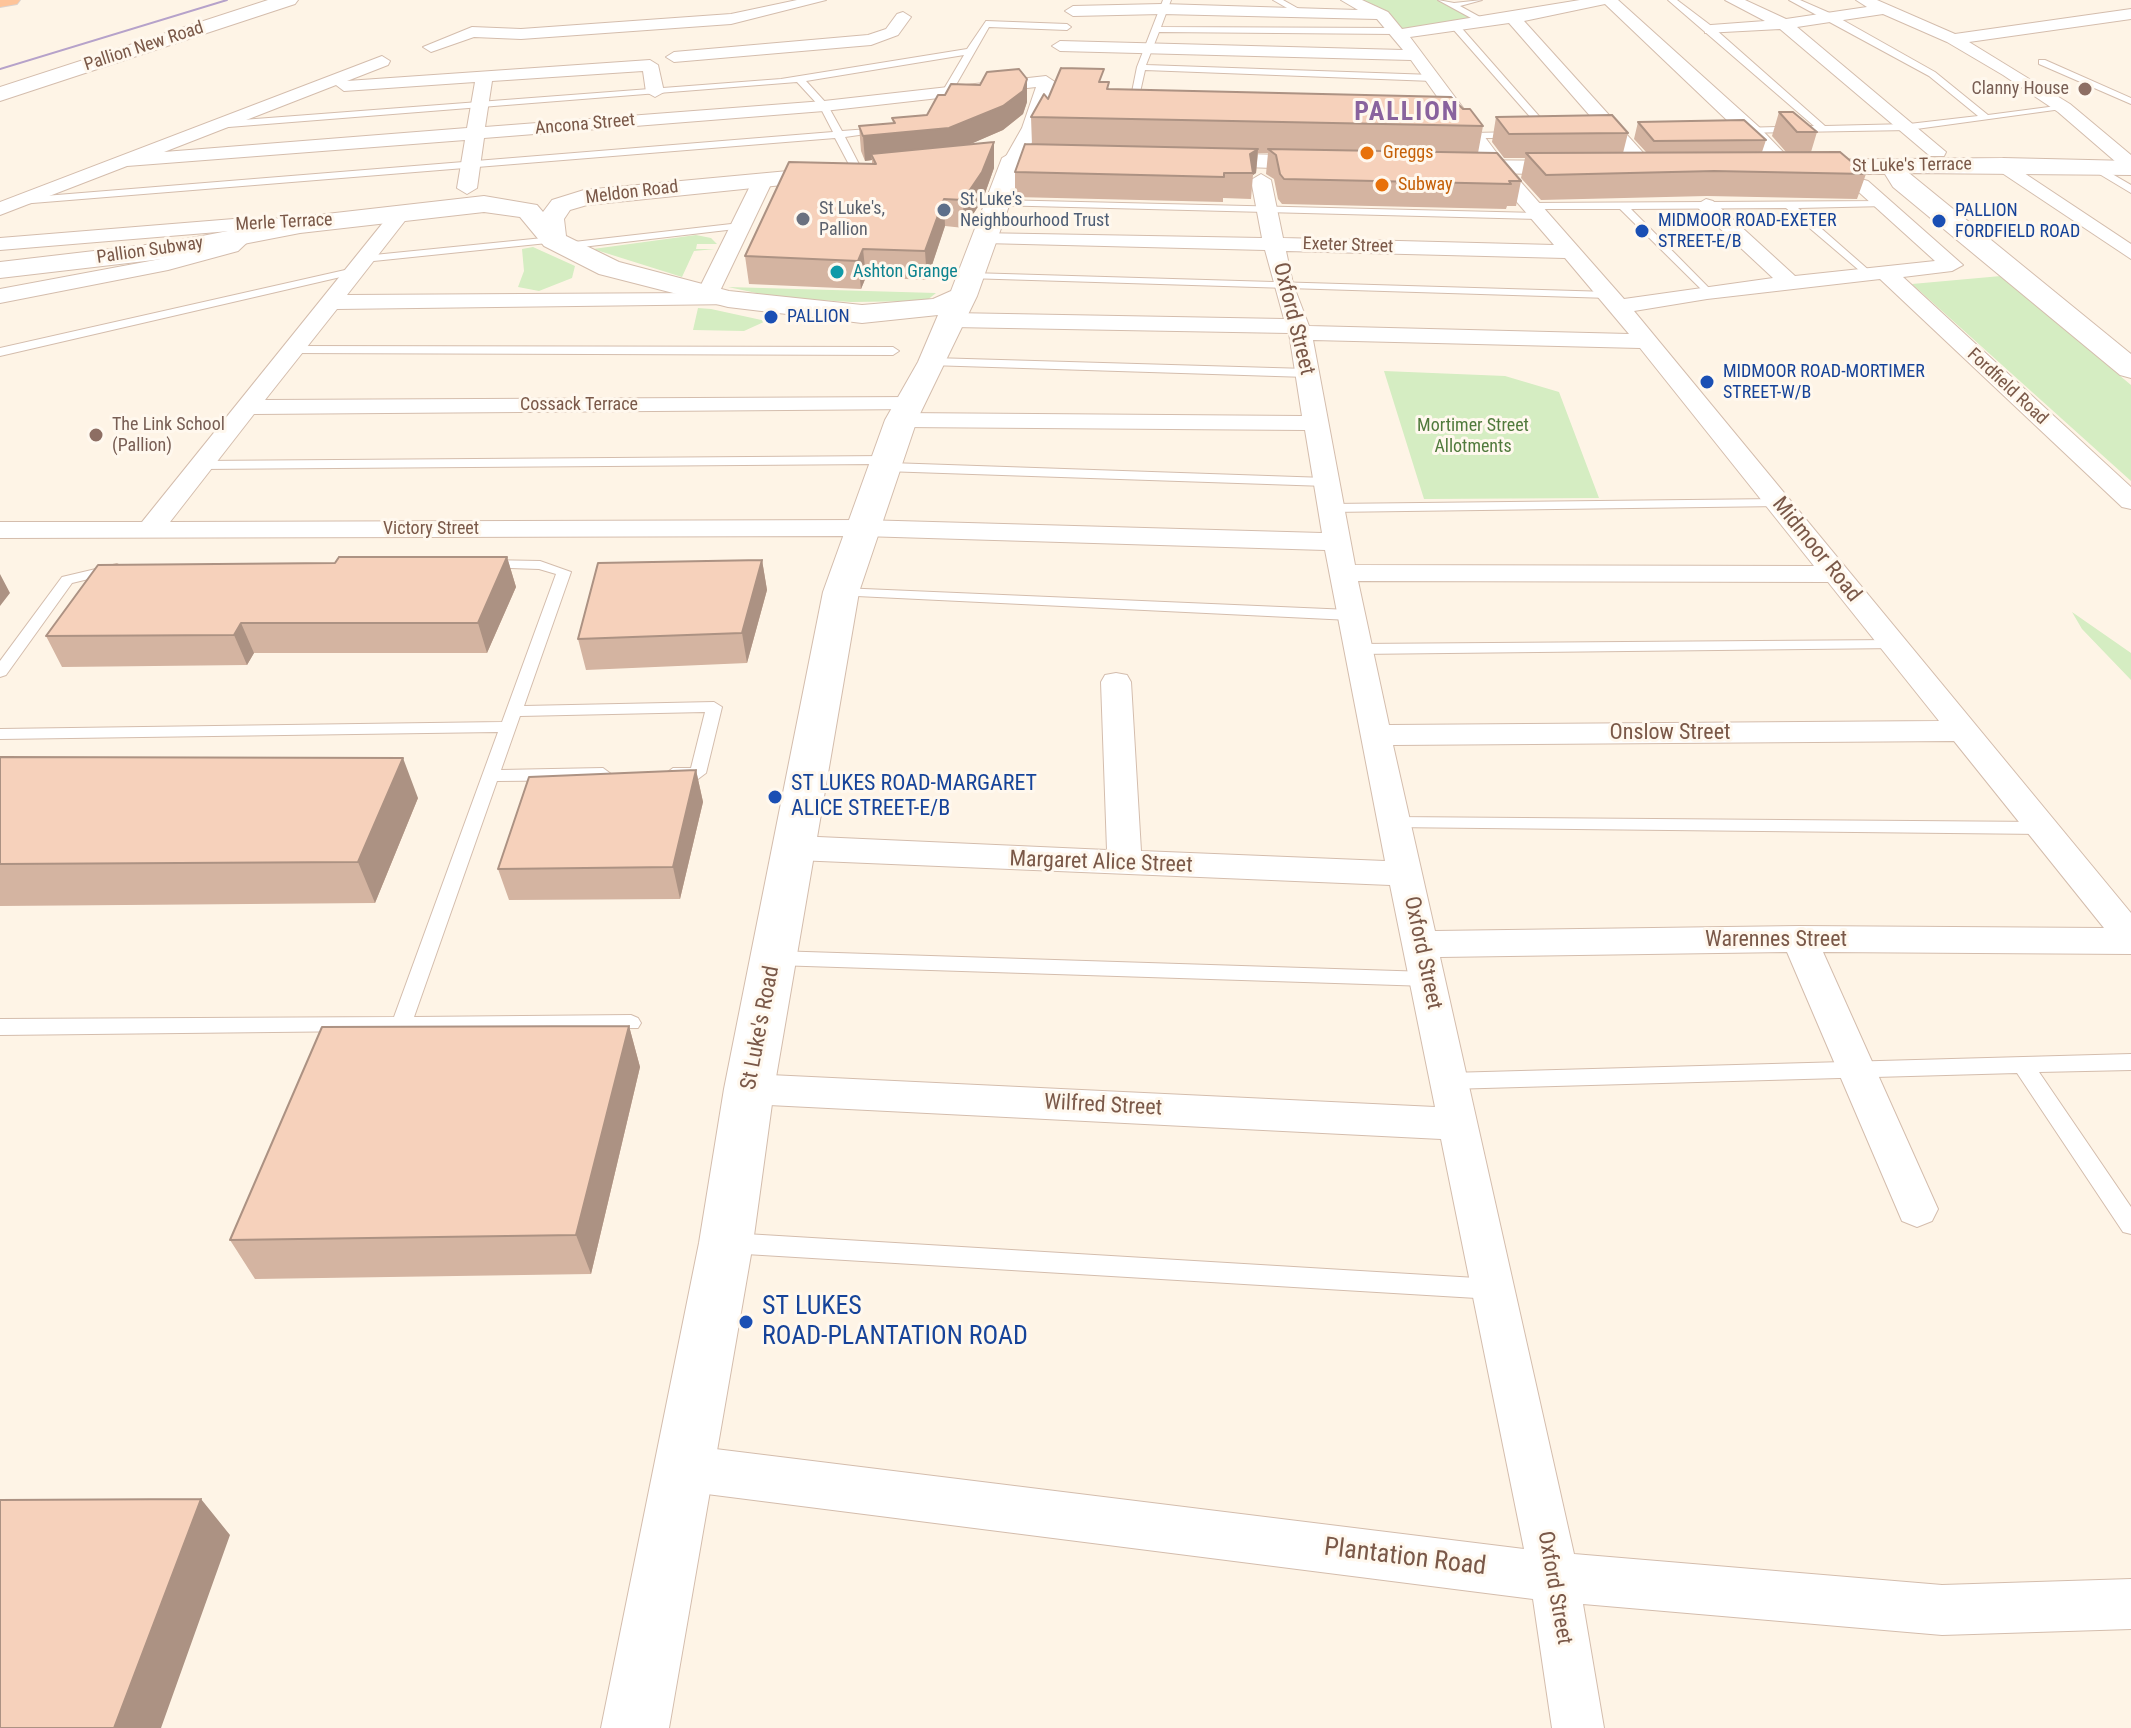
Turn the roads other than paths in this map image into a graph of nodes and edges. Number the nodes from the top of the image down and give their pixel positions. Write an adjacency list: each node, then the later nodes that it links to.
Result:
1 (10, 0): 14 (highway)
2 (288, 0): 52 (street, Pallion New Road)
3 (818, 0): 20 (street)
4 (1277, 0): 21 (lane)
5 (1349, 0): 23 (street)
6 (1442, 0): 17 (lane)
7 (1478, 0): 17 (lane)
8 (1606, 0): 25 (street); 66 (street)
9 (1672, 0): 31 (lane)
10 (1733, 0): 28 (street)
11 (1793, 0): 24 (lane)
12 (1864, 0): 18 (street)
13 (2124, 0): 15 (street)
14 (0, 1)
15 (2131, 3)
16 (1165, 4): 19 (street); 21 (street); 30 (lane)
17 (1454, 5): 27 (lane)
18 (1885, 9): 24 (street); 33 (street)
19 (1073, 13): 37 (lane); 43 (street)
20 (767, 14): 34 (street); 36 (street)
21 (1304, 14): 23 (street)
22 (2131, 14): 33 (street)
23 (1382, 15): 32 (street, Midmoor Road)
24 (1829, 16): 28 (street); 59 (lane)
25 (1513, 18): 27 (street); 76 (street)
26 (875, 22): 36 (street)
27 (1485, 22): 29 (street)
28 (1784, 24): 31 (street); 62 (street)
29 (1455, 26): 32 (street); 69 (lane)
30 (1154, 29): 32 (lane); 35 (lane)
31 (1711, 30): 64 (lane)
32 (1396, 32): 38 (street, Midmoor Road)
33 (1953, 39): 56 (street)
34 (431, 47)
35 (1149, 47): 38 (street, Ancona Street); 42 (lane); 43 (street, Ancona Street)
36 (778, 49): 39 (street)
37 (972, 51): 47 (lane); 51 (lane)
38 (1416, 55): 46 (street, Midmoor Road)
39 (674, 57)
40 (382, 61): 49 (street)
41 (2042, 62): 44 (lane)
42 (1141, 67): 46 (lane); 58 (lane)
43 (1052, 72): 51 (street, Ancona Street); 72 (street)
44 (2075, 76): 48 (lane); 53 (lane)
45 (484, 77): 49 (street); 50 (street); 54 (street)
46 (1433, 78): 61 (street, Midmoor Road)
47 (800, 80): 50 (lane); 55 (lane)
48 (2051, 81)
49 (308, 88): 60 (street)
50 (655, 92): 54 (lane)
51 (947, 92): 55 (street, Ancona Street); 57 (lane)
52 (0, 94)
53 (2131, 101)
54 (481, 105): 60 (lane); 68 (street)
55 (824, 106): 68 (street, Ancona Street); 70 (lane)
56 (2064, 108): 59 (lane); 82 (street)
57 (934, 114)
58 (1145, 116)
59 (1984, 116): 62 (lane)
60 (214, 125): 75 (street)
61 (1461, 127): 69 (lane); 84 (street, Midmoor Road)
62 (1909, 127): 64 (lane); 71 (street)
63 (898, 128): 70 (lane)
64 (1823, 129): 66 (lane)
65 (1723, 131): 66 (lane)
66 (1753, 131): 74 (street)
67 (1564, 133): 69 (lane)
68 (476, 134): 75 (street, Ancona Street); 79 (street)
69 (1550, 134)
70 (840, 136): 79 (lane); 88 (lane)
71 (1937, 152)
72 (1016, 158): 93 (lane); 106 (street, St Luke's Road)
73 (1177, 160): 77 (street)
74 (1780, 160)
75 (122, 161): 95 (street)
76 (1640, 161)
77 (1346, 164)
78 (2003, 165): 81 (street, St Luke's Terrace); 83 (street, St Luke's Terrace); 111 (street)
79 (470, 166): 94 (street); 95 (lane)
80 (1425, 166): 84 (street)
81 (1893, 166): 86 (street, St Luke's Terrace); 130 (street)
82 (2131, 166): 83 (street, St Luke's Terrace)
83 (2095, 167): 92 (lane)
84 (1498, 168): 85 (street); 101 (street, Midmoor Road)
85 (1668, 168)
86 (1755, 168)
87 (887, 169): 88 (street, Meldon Road)
88 (858, 172): 89 (street, Meldon Road)
89 (763, 180): 91 (street, Meldon Road); 104 (street)
90 (1861, 185): 97 (street)
91 (642, 190): 94 (street); 107 (street, Meldon Road)
92 (2131, 190)
93 (1263, 194): 101 (lane); 108 (street, Oxford Street)
94 (475, 196): 102 (street, Merle Terrace); 107 (street, Merle Terrace)
95 (20, 201): 100 (street)
96 (1788, 204): 97 (lane); 98 (lane); 115 (lane)
97 (1882, 204): 115 (street)
98 (1706, 205): 99 (lane); 116 (street)
99 (1623, 206): 101 (lane); 118 (lane)
100 (0, 209)
101 (1535, 211): 110 (street, Midmoor Road)
102 (401, 213): 103 (street, Merle Terrace); 112 (street)
103 (300, 225): 105 (street, Pallion Subway); 109 (street, Merle Terrace)
104 (740, 226): 107 (lane); 120 (street)
105 (244, 236): 114 (street, Pallion Subway); 119 (street)
106 (984, 237): 108 (street, Exeter Street); 125 (street, St Luke's Road)
107 (559, 243): 112 (lane); 113 (street)
108 (1274, 243): 110 (street, Exeter Street); 117 (street, Oxford Street)
109 (0, 244)
110 (1568, 252): 122 (street, Midmoor Road)
111 (2131, 253)
112 (359, 265): 123 (street); 129 (lane)
113 (609, 268): 120 (street); 121 (street)
114 (0, 270)
115 (1876, 273): 116 (street); 136 (street, Fordfield Road)
116 (1790, 283): 118 (street)
117 (1282, 284): 122 (lane); 125 (lane); 126 (street, Oxford Street)
118 (1707, 292): 122 (street)
119 (0, 296)
120 (718, 297): 121 (street); 124 (street)
121 (553, 298): 123 (street)
122 (1614, 301): 127 (street, Midmoor Road)
123 (329, 302): 128 (street)
124 (876, 313): 125 (street); 125 (street)
125 (942, 325): 126 (street); 128 (lane); 131 (lane); 134 (street, St Luke's Road)
126 (1298, 330): 127 (street); 131 (street, Oxford Street)
127 (1646, 341): 137 (street, Midmoor Road)
128 (292, 350): 132 (street)
129 (0, 352)
130 (2131, 369)
131 (1307, 373): 133 (street, Oxford Street)
132 (247, 407): 134 (street, Cossack Terrace); 135 (street)
133 (1316, 423): 134 (street, Cossack Terrace); 138 (street, Oxford Street)
134 (896, 438): 135 (lane); 138 (lane); 139 (street, St Luke's Road)
135 (200, 465): 141 (street)
136 (2131, 501)
137 (1777, 503): 138 (lane); 144 (street, Midmoor Road)
138 (1334, 526): 139 (street, Victory Street); 144 (street, Victory Street); 146 (street, Oxford Street)
139 (862, 528): 141 (street, Victory Street); 145 (street, St Luke's Road)
140 (0, 530): 141 (street, Victory Street)
141 (149, 530)
142 (471, 564): 150 (lane)
143 (139, 568): 148 (lane)
144 (1836, 574): 147 (street, Midmoor Road)
145 (841, 592): 146 (lane); 159 (street, St Luke's Road)
146 (1354, 632): 147 (lane); 153 (street, Oxford Street)
147 (1893, 645): 151 (street, Midmoor Road)
148 (0, 672)
149 (1116, 682): 160 (street)
150 (511, 719): 152 (lane); 155 (lane); 156 (lane)
151 (1964, 731): 153 (street, Onslow Street); 158 (street, Midmoor Road)
152 (0, 734)
153 (1376, 735): 157 (street, Oxford Street)
154 (618, 774): 156 (lane)
155 (650, 774)
156 (490, 776): 167 (lane)
157 (1395, 823): 158 (lane); 161 (street, Oxford Street)
158 (2042, 828): 163 (street, Midmoor Road)
159 (796, 848): 160 (street, Margaret Alice Street); 165 (street, St Luke's Road)
160 (1125, 864): 161 (street, Margaret Alice Street)
161 (1405, 874): 164 (street, Oxford Street)
162 (1799, 939): 163 (street, Warennes Street); 164 (street, Warennes Street); 172 (street)
163 (2131, 939)
164 (1420, 944): 166 (street, Oxford Street)
165 (775, 958): 166 (lane); 174 (street, St Luke's Road)
166 (1428, 979): 173 (street, Oxford Street)
167 (402, 1022): 168 (lane); 169 (lane)
168 (631, 1023)
169 (2, 1030)
170 (2131, 1062): 171 (lane)
171 (2023, 1065): 172 (lane); 177 (lane)
172 (1856, 1070): 173 (lane); 176 (street)
173 (1449, 1081): 175 (street, Oxford Street)
174 (749, 1089): 175 (street, Wilfred Street); 178 (street, St Luke's Road)
175 (1457, 1124): 179 (street, Oxford Street)
176 (1917, 1209)
177 (2131, 1225)
178 (726, 1243): 179 (lane); 180 (street, St Luke's Road)
179 (1493, 1289): 181 (street, Oxford Street)
180 (683, 1468): 181 (street, Plantation Road); 183 (street, St Luke's Road)
181 (1554, 1577): 182 (street, Plantation Road); 184 (street, Oxford Street)
182 (2131, 1604)
183 (635, 1728)
184 (1578, 1728)

